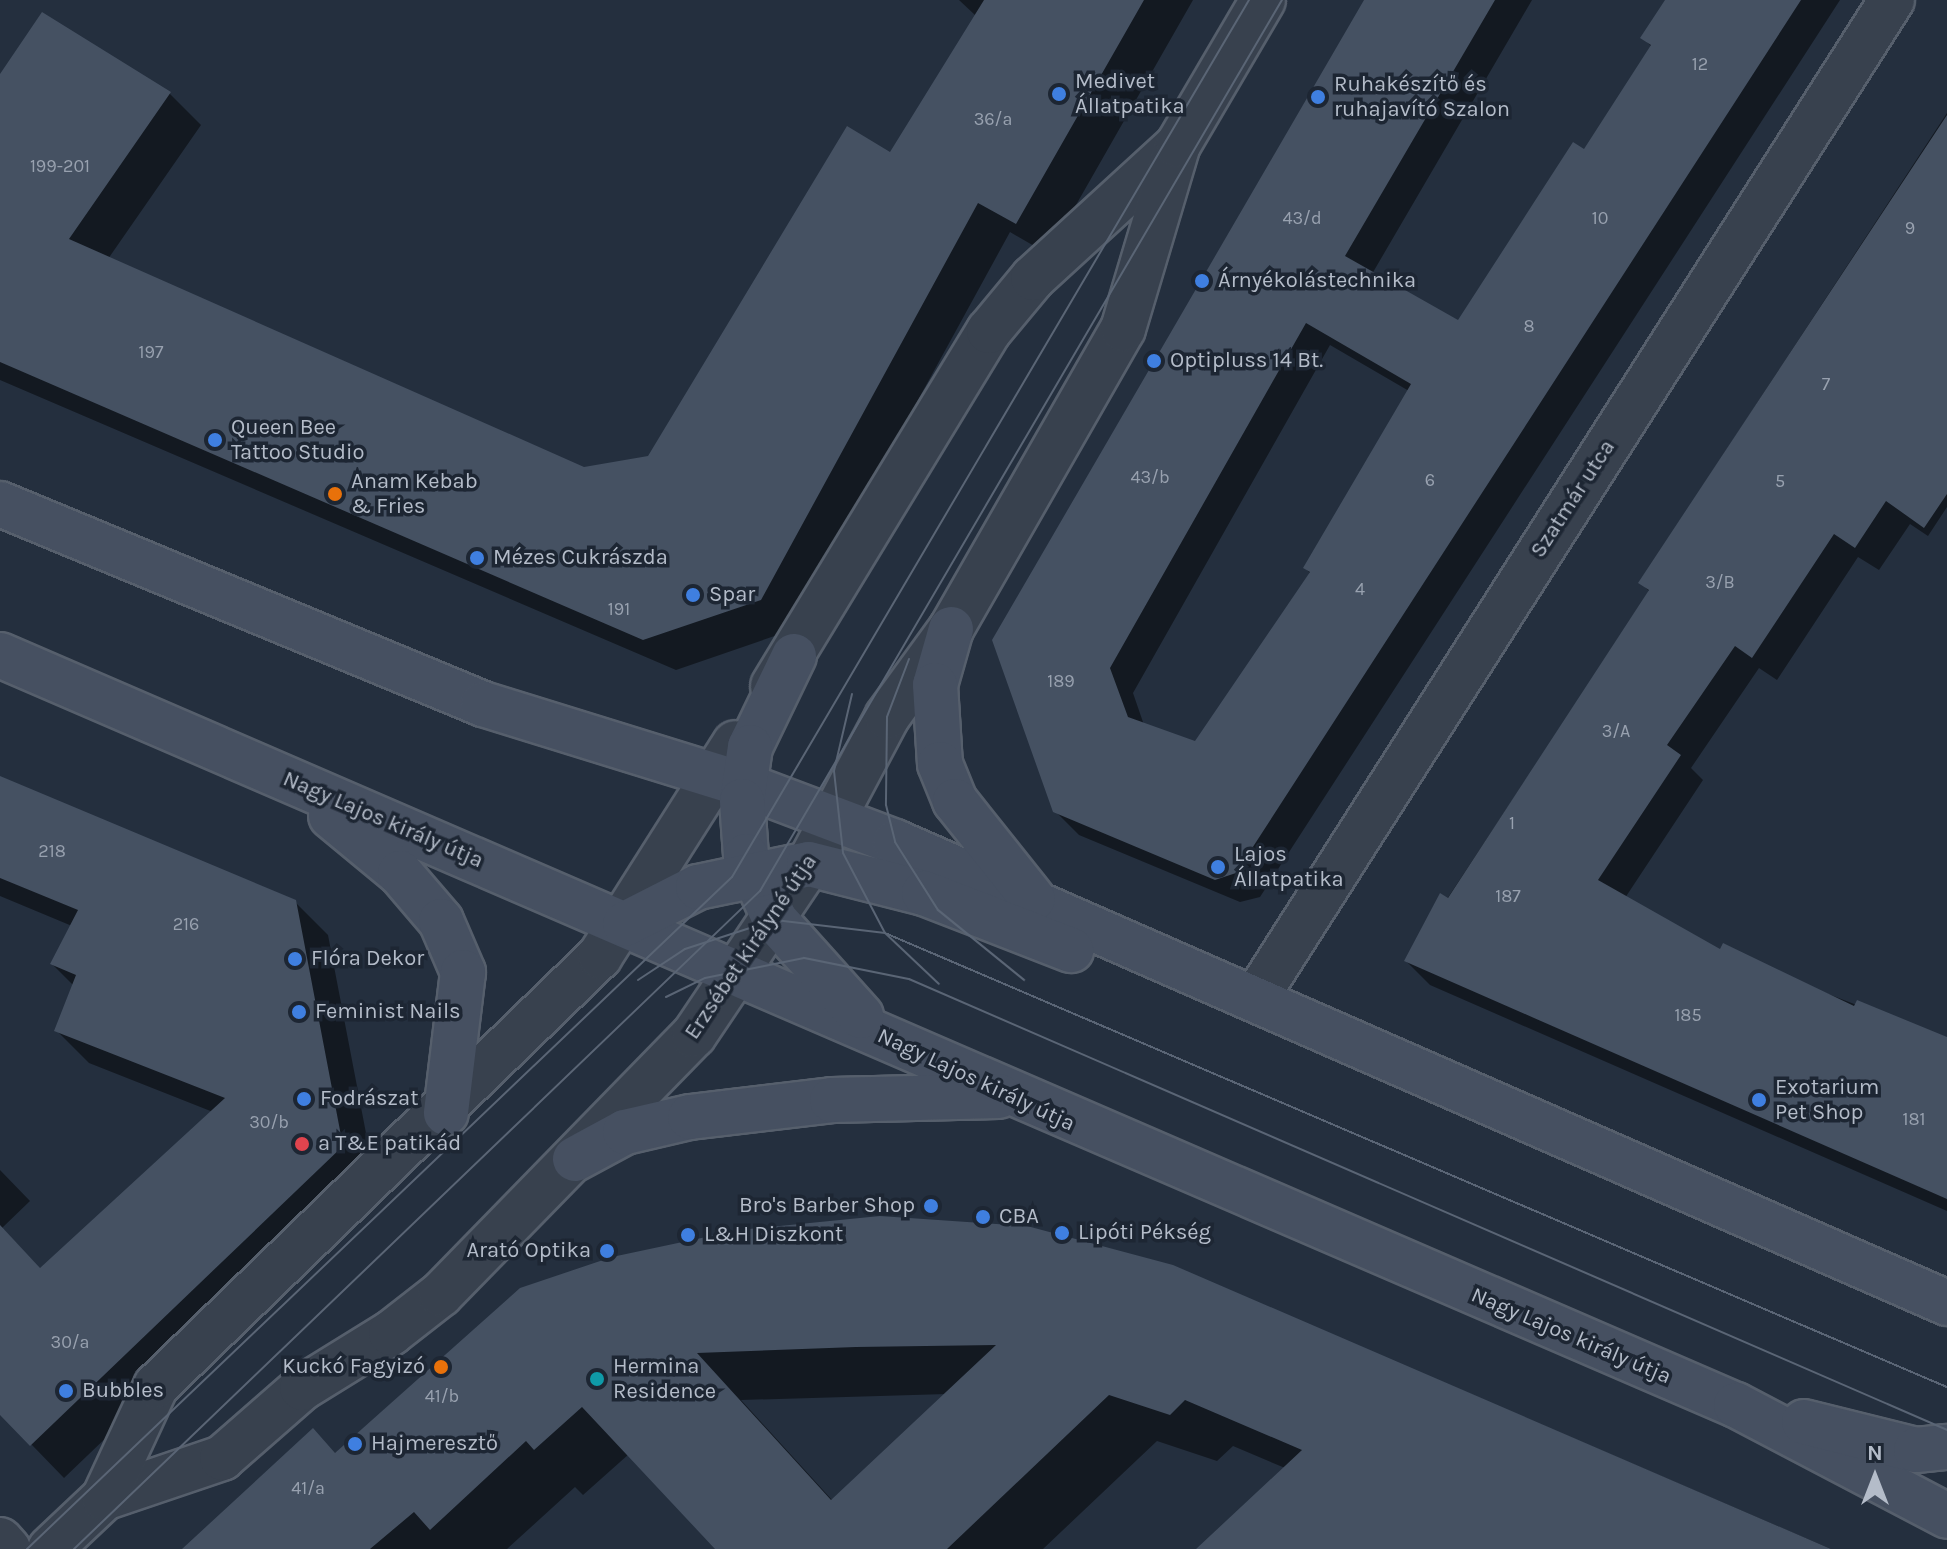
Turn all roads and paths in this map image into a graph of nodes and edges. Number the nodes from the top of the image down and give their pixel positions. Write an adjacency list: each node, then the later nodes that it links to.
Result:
1 (1263, 0): 3 (street, Erzsébet királyné útja)
2 (1892, 0): 18 (street, Szatmár utca)
3 (1178, 145): 5 (street, Erzsébet királyné útja); 7 (street, Erzsébet királyné útja)
4 (0, 504): 9 (main road)
5 (951, 629): 10 (street, Erzsébet királyné útja); 13 (main road)
6 (0, 655): 8 (main road, Nagy Lajos király útja)
7 (794, 656): 9 (main road)
8 (249, 762): 15 (main road, Nagy Lajos király útja); 21 (main road)
9 (729, 780): 10 (main road); 12 (main road); 15 (street, Erzsébet királyné útja)
10 (834, 817): 11 (street, Erzsébet királyné útja); 13 (main road)
11 (809, 864): 12 (main road); 14 (street, Erzsébet királyné útja); 17 (main road)
12 (751, 872): 14 (main road); 15 (main road)
13 (1037, 904): 17 (main road)
14 (775, 920): 16 (street, Erzsébet királyné útja); 19 (main road)
15 (625, 924): 16 (main road, Nagy Lajos király útja); 21 (street, Erzsébet királyné útja)
16 (738, 970): 19 (main road, Nagy Lajos király útja); 22 (street, Erzsébet királyné útja)
17 (1205, 978): 18 (main road)
18 (1255, 999): 23 (main road)
19 (887, 1039): 20 (main road, Nagy Lajos király útja)
20 (1010, 1095): 22 (main road); 24 (main road, Nagy Lajos király útja)
21 (446, 1113): 26 (street, Erzsébet királyné útja)
22 (575, 1159): 26 (street, Erzsébet királyné útja)
23 (1947, 1303)
24 (1736, 1405): 25 (main road); 27 (main road, Nagy Lajos király útja)
25 (1947, 1447)
26 (104, 1498): 30 (street, Erzsébet királyné útja)
27 (1947, 1516)
28 (0, 1540): 29 (street)
29 (8, 1549)
30 (50, 1549)

